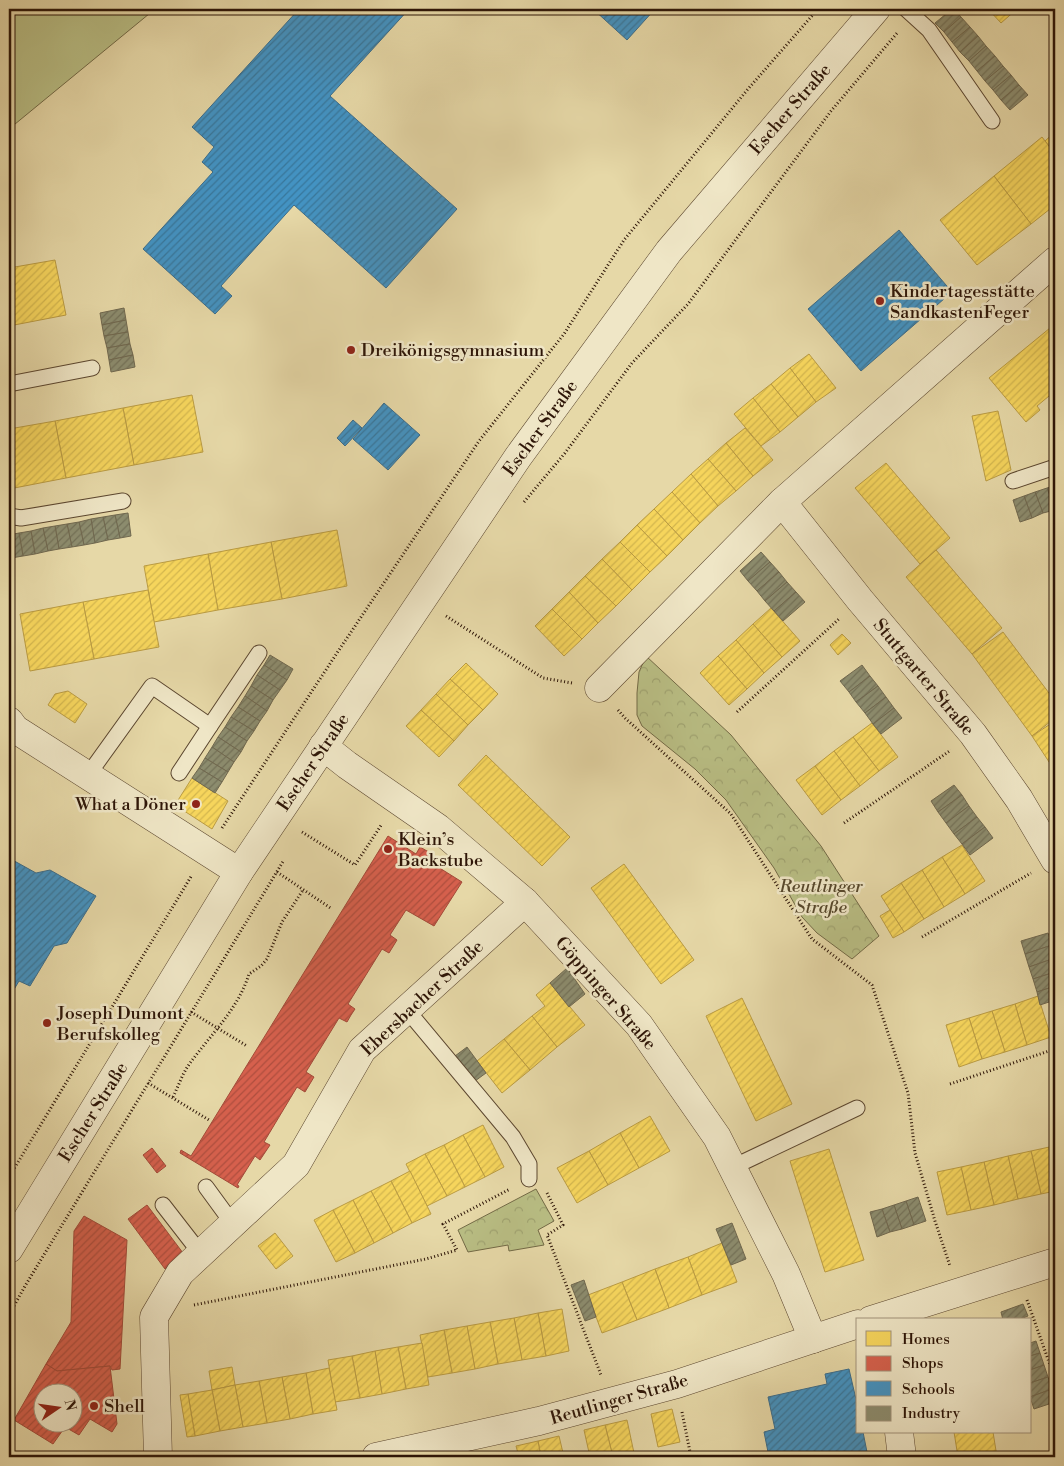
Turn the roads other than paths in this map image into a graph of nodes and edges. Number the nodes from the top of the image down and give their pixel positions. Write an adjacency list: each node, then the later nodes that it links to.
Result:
1 (876, 9): 16 (street, Escher Straße)
2 (909, 12): 3 (lane)
3 (992, 121)
4 (1055, 261): 10 (street)
5 (92, 368): 6 (lane)
6 (9, 384)
7 (1055, 467): 8 (lane)
8 (1013, 481)
9 (123, 501): 11 (lane)
10 (782, 502): 13 (street); 19 (street, Stuttgarter Straße)
11 (9, 516)
12 (259, 653): 15 (lane)
13 (600, 688)
14 (9, 721): 18 (street)
15 (210, 726): 17 (lane); 18 (lane)
16 (323, 746): 20 (street, Escher Straße); 21 (street, Göppinger Straße)
17 (179, 773)
18 (88, 775): 20 (street)
19 (1055, 859)
20 (239, 872): 29 (street, Escher Straße)
21 (525, 902): 22 (street, Ebersbacher Straße); 24 (street, Göppinger Straße)
22 (407, 1010): 25 (lane); 28 (street, Ebersbacher Straße)
23 (858, 1108): 24 (lane)
24 (734, 1167): 34 (street, Göppinger Straße)
25 (529, 1179)
26 (206, 1187): 28 (lane)
27 (163, 1204): 30 (lane)
28 (233, 1224): 30 (street, Ebersbacher Straße)
29 (9, 1249)
30 (200, 1254): 36 (street, Ebersbacher Straße)
31 (1055, 1262): 32 (street, Reutlinger Straße)
32 (878, 1318)
33 (856, 1325): 34 (street, Reutlinger Straße)
34 (813, 1339): 37 (street, Reutlinger Straße)
35 (898, 1434): 38 (street)
36 (158, 1457)
37 (376, 1457)
38 (902, 1457)

